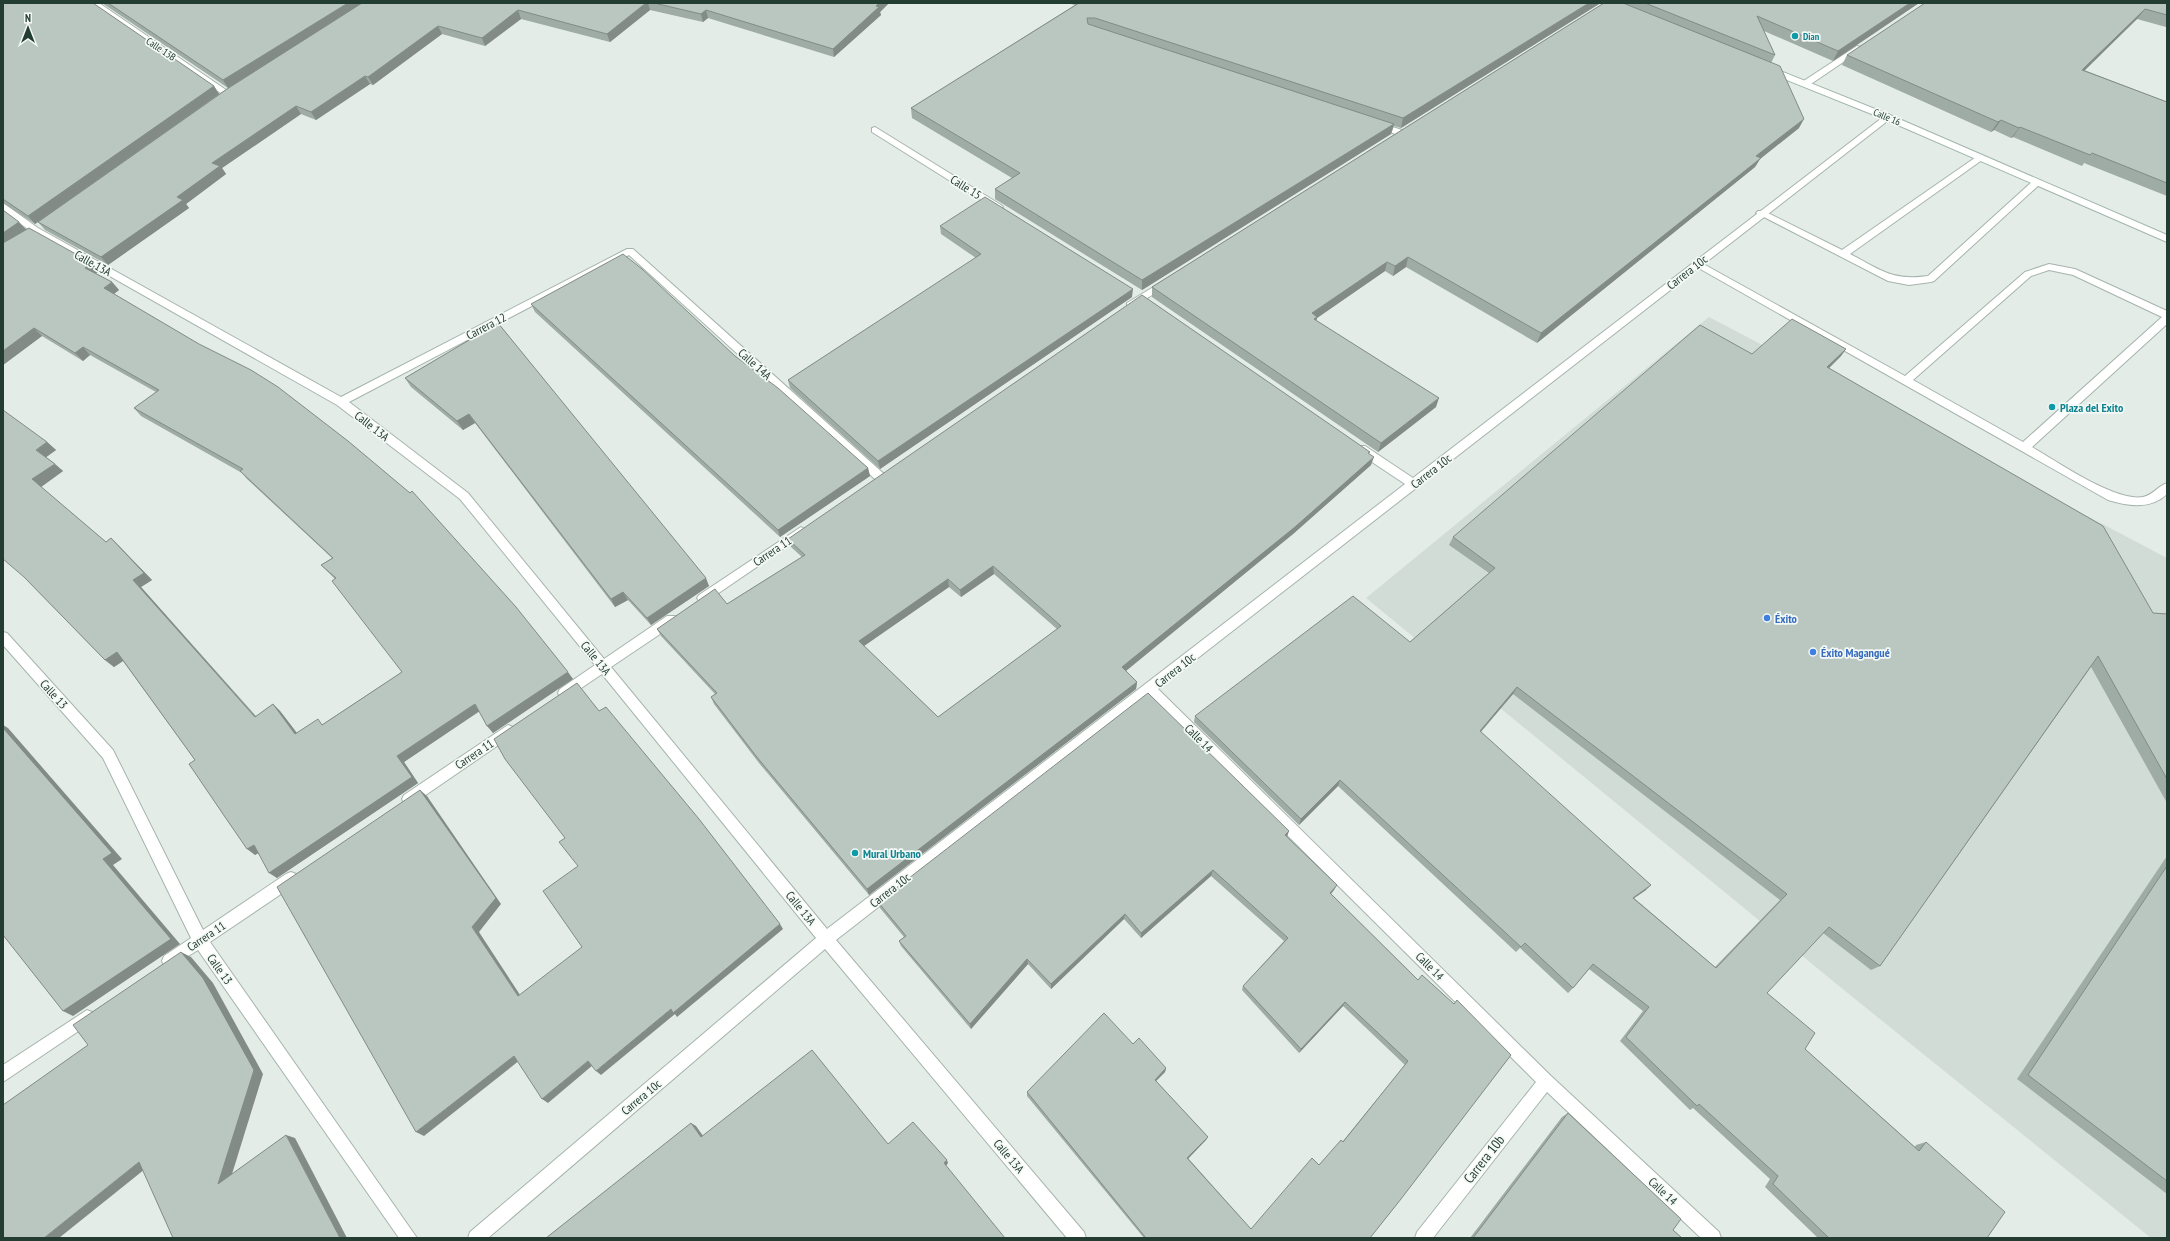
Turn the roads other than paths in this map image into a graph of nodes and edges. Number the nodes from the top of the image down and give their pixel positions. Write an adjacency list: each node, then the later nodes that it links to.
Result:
1 (94, 3): 5 (street, Calle 13B)
2 (1869, 41): 4 (street)
3 (1761, 66): 4 (street, Calle 16)
4 (1805, 84): 6 (street, Calle 16)
5 (228, 94)
6 (1887, 117): 10 (street, Calle 16); 13 (street, Carrera 10c)
7 (1372, 123): 9 (street)
8 (875, 130): 14 (street, Calle 15)
9 (1389, 142)
10 (1979, 158): 11 (street, Calle 16); 17 (street)
11 (2037, 182): 15 (street, Calle 16); 17 (street)
12 (3, 206): 23 (street, Calle 13A)
13 (1761, 213): 17 (street); 18 (street, Carrera 10c)
14 (1008, 214)
15 (2167, 239)
16 (630, 251): 23 (street, Carrera 12); 26 (street, Calle 14A)
17 (1843, 254)
18 (1698, 264): 22 (street); 27 (street, Carrera 10c)
19 (1175, 276): 20 (street)
20 (1122, 311)
21 (2167, 316): 22 (street); 25 (street)
22 (1905, 381): 25 (street)
23 (341, 402): 33 (street, Calle 13A)
24 (1355, 445): 27 (street)
25 (2024, 448): 28 (street)
26 (880, 477)
27 (1414, 485): 34 (street, Carrera 10c)
28 (2167, 487)
29 (809, 525): 30 (street, Carrera 11)
30 (693, 605)
31 (680, 614): 33 (street)
32 (3, 637): 40 (street, Calle 13)
33 (603, 667): 35 (street); 39 (street, Calle 13A)
34 (1150, 690): 39 (street, Carrera 10c); 44 (street, Calle 14)
35 (550, 703)
36 (517, 725): 37 (street, Carrera 11)
37 (398, 806)
38 (299, 873): 40 (street, Carrera 11)
39 (826, 939): 46 (street, Carrera 10c); 47 (street, Calle 13A)
40 (200, 940): 41 (street, Carrera 11); 45 (street, Calle 13)
41 (160, 967)
42 (95, 1012): 43 (street)
43 (3, 1074)
44 (1546, 1081): 48 (street, Carrera 10b); 49 (street, Calle 14)
45 (409, 1238)
46 (476, 1238)
47 (1078, 1238)
48 (1422, 1238)
49 (1713, 1238)

